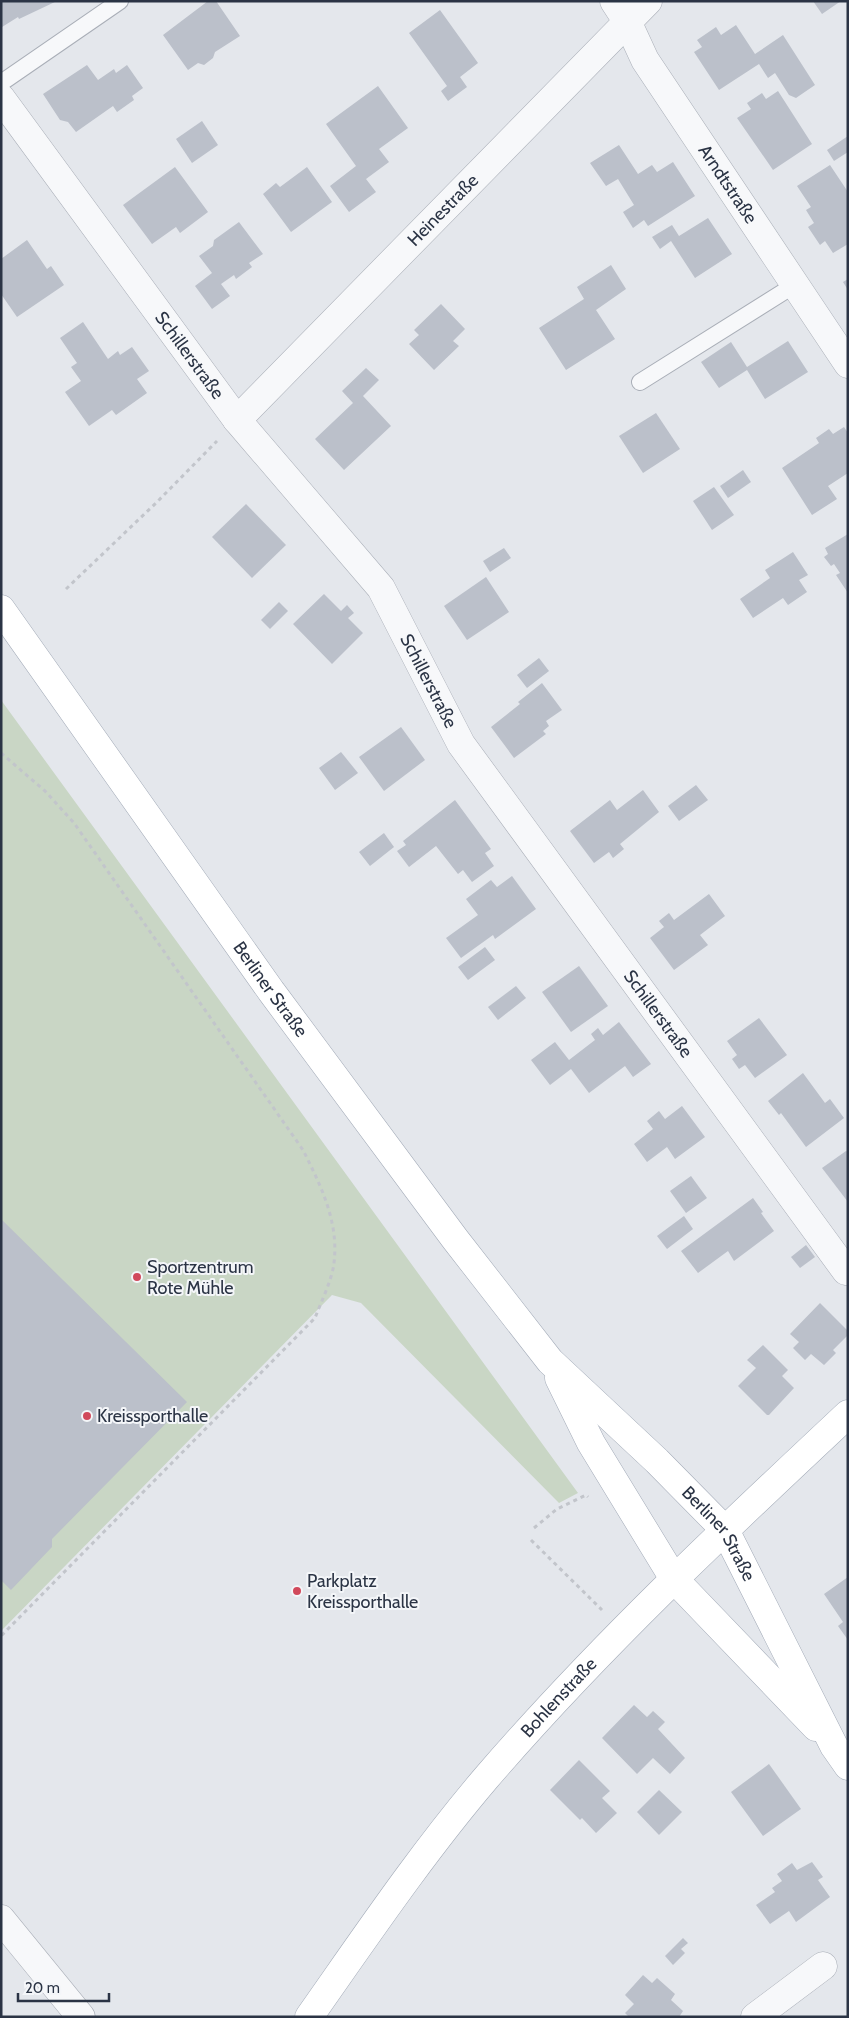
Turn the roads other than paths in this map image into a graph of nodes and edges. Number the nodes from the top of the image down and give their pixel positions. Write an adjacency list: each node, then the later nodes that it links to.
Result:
1 (120, 1): 4 (lane)
2 (648, 1): 3 (street, Heinestraße)
3 (620, 11): 6 (street, Arndtstraße); 9 (street, Heinestraße)
4 (1, 83)
5 (1, 98): 9 (street, Schillerstraße)
6 (796, 284): 7 (street, Arndtstraße); 8 (lane)
7 (848, 364)
8 (640, 382)
9 (237, 420): 11 (street, Schillerstraße)
10 (1, 609): 12 (main road, Berliner Straße)
11 (846, 1271)
12 (550, 1361): 14 (main road, Berliner Straße); 15 (main road, Berliner Straße)
13 (848, 1414): 14 (main road, Bohlenstraße)
14 (725, 1530): 15 (main road, Bohlenstraße); 16 (main road, Berliner Straße)
15 (674, 1579): 16 (main road, Berliner Straße); 20 (main road, Bohlenstraße)
16 (841, 1756)
17 (1, 1919): 19 (street)
18 (822, 1966): 21 (street)
19 (81, 2017)
20 (309, 2017)
21 (755, 2017)

